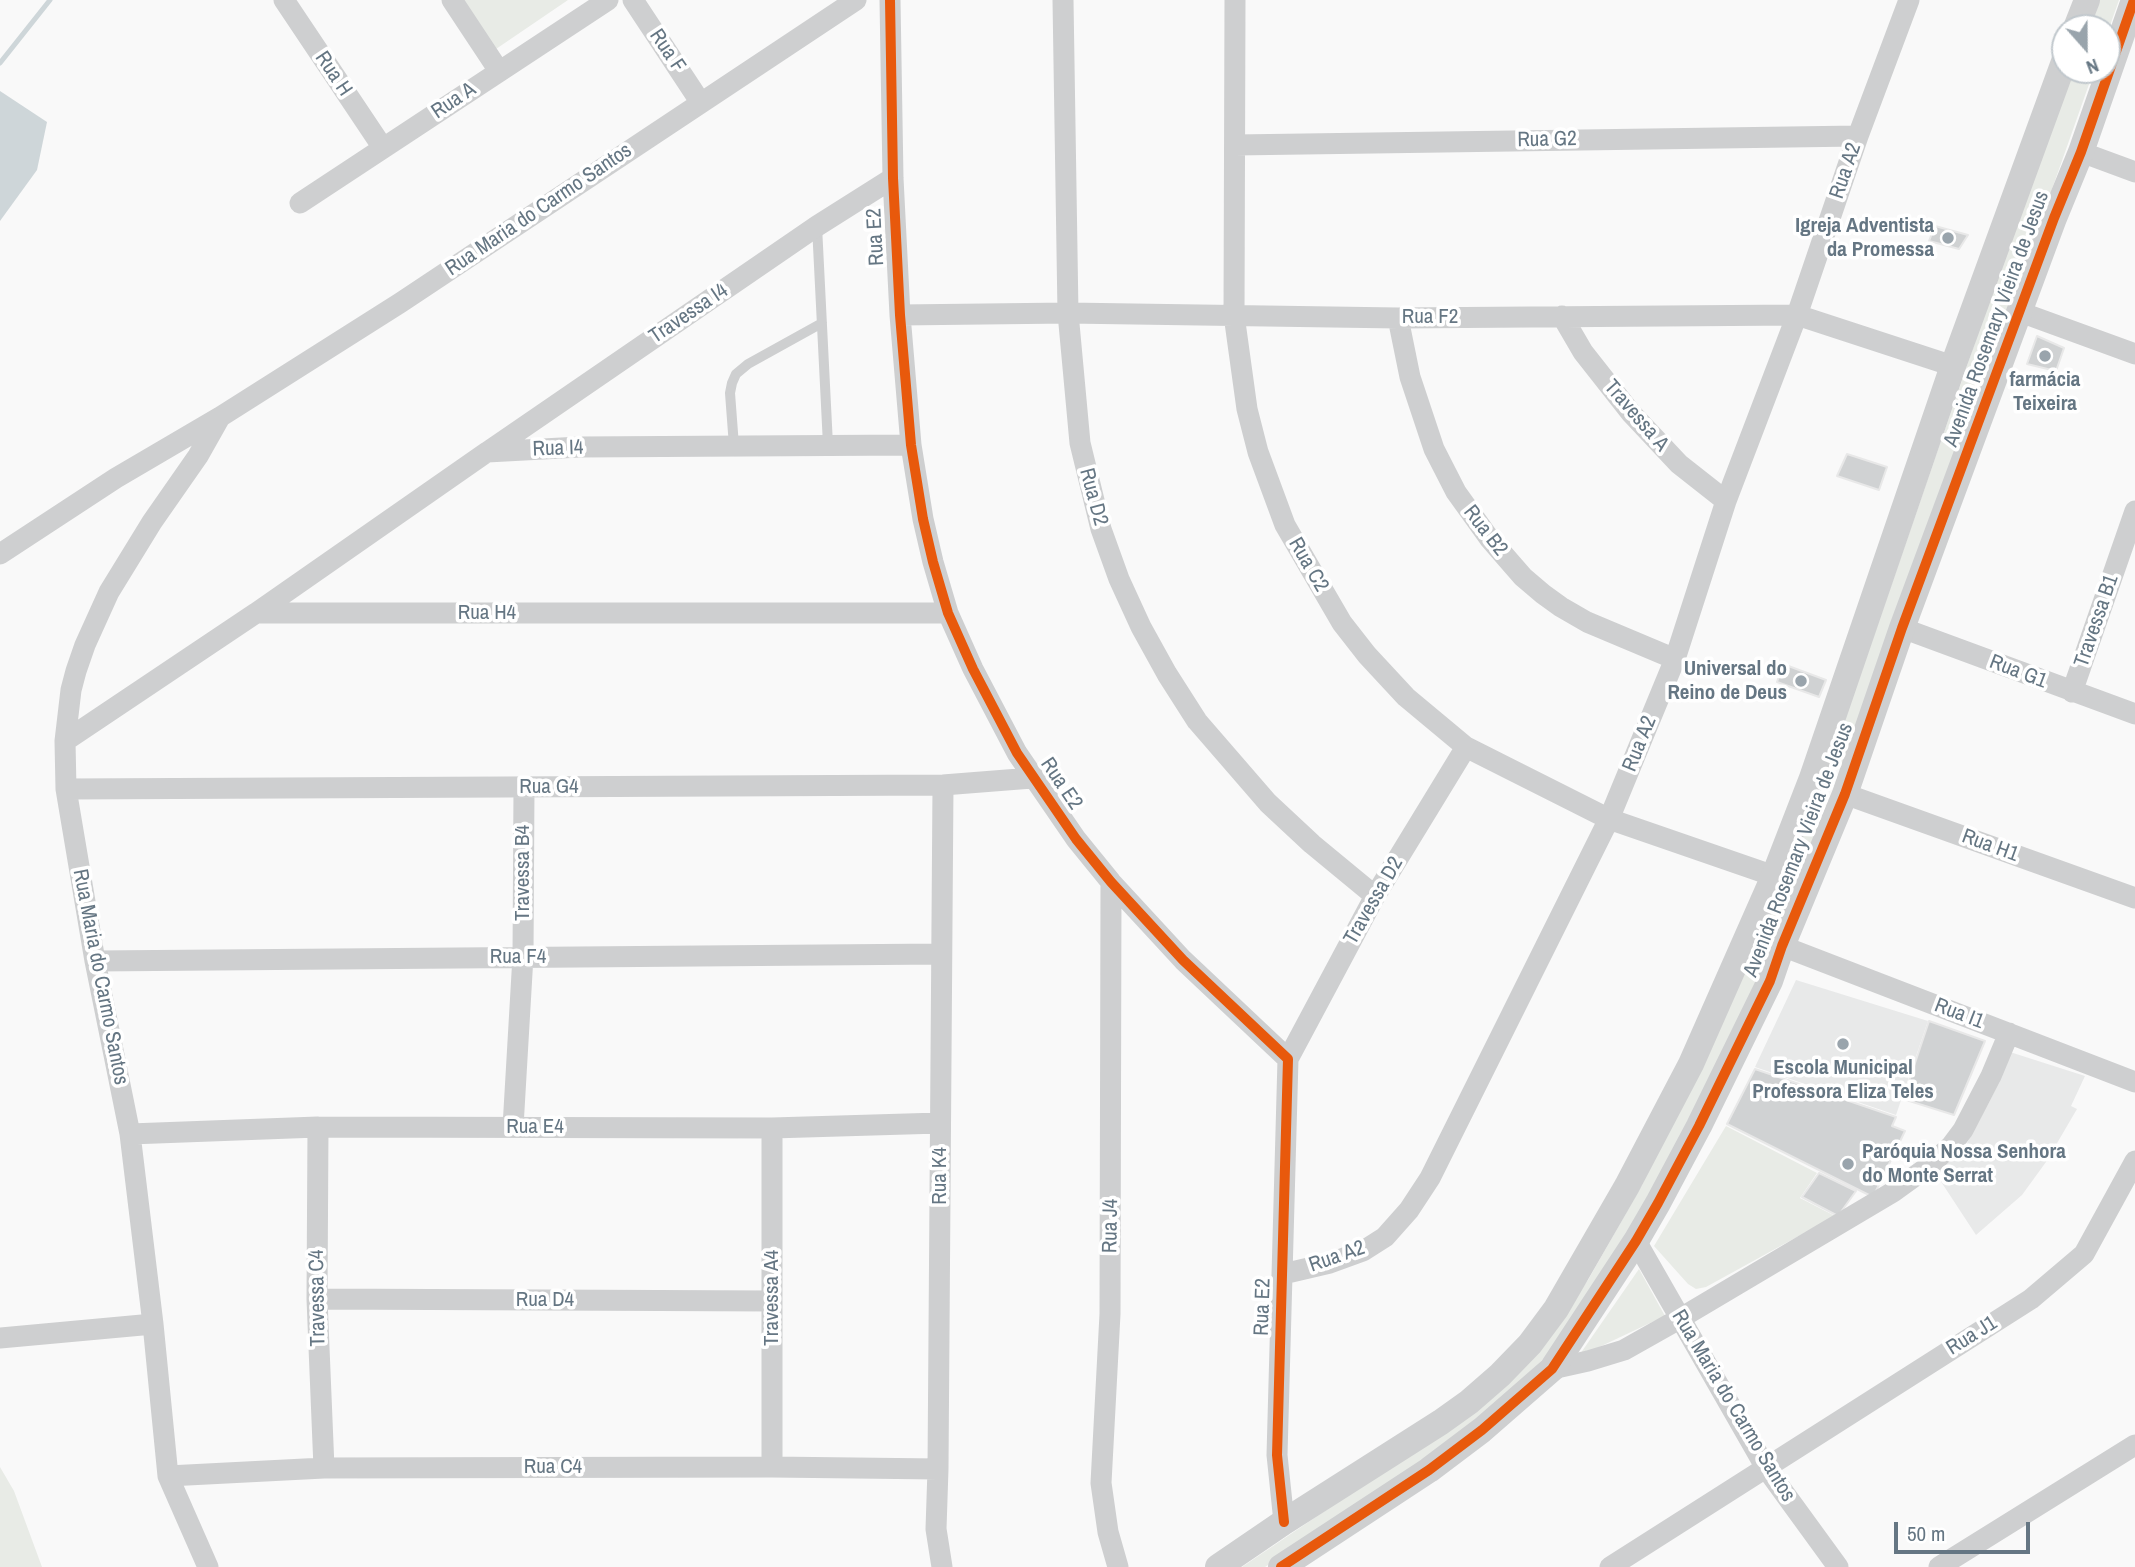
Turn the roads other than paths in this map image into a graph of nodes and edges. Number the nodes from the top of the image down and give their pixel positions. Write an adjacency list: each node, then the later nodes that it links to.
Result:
1 (284, 0): 16 (street, Rua H)
2 (452, 0): 11 (street)
3 (608, 0): 11 (street, Rua A)
4 (633, 0): 13 (street, Rua F)
5 (856, 0): 13 (street, Rua Maria do Carmo Santos)
6 (890, 0): 19 (street, Rua E2)
7 (1063, 0): 23 (street, Rua D2)
8 (1236, 0): 15 (street, Rua C2)
9 (1909, 0): 14 (street, Rua A2)
10 (2134, 0): 17 (street, Avenida Rosemary Vieira de Jesus)
11 (499, 71): 16 (street, Rua A)
12 (2056, 84): 31 (street, Avenida Rosemary Vieira de Jesus)
13 (701, 103): 32 (street, Rua Maria do Carmo Santos)
14 (1858, 136): 15 (street, Rua G2); 25 (street, Rua A2)
15 (1236, 145): 24 (street, Rua C2)
16 (383, 148): 20 (street, Rua A)
17 (2081, 152): 18 (street); 22 (street, Avenida Rosemary Vieira de Jesus)
18 (2135, 172)
19 (893, 178): 21 (street, Travessa I4); 26 (street, Rua E2)
20 (300, 203)
21 (817, 226): 29 (lane); 36 (street, Travessa I4)
22 (2020, 312): 30 (street); 42 (street, Avenida Rosemary Vieira de Jesus)
23 (1068, 313): 24 (street, Rua F2); 26 (street, Rua F2); 57 (street, Rua D2)
24 (1234, 315): 28 (street, Rua F2); 47 (street, Rua C2)
25 (1797, 315): 27 (street, Rua F2); 31 (street, Rua F2); 37 (street, Rua A2)
26 (900, 316): 34 (street, Rua E2)
27 (1562, 316): 28 (street, Rua F2); 37 (street, Travessa A)
28 (1398, 318): 43 (street, Rua B2)
29 (822, 323): 33 (lane); 35 (lane)
30 (2135, 354)
31 (1953, 366): 49 (street, Avenida Rosemary Vieira de Jesus)
32 (220, 417): 39 (street, Rua Maria do Carmo Santos); 46 (street, Rua Maria do Carmo Santos)
33 (828, 445): 34 (street, Rua I4); 35 (street, Rua I4)
34 (911, 445): 41 (street, Rua E2)
35 (734, 446): 36 (street, Rua I4)
36 (488, 452): 40 (street)
37 (1726, 501): 43 (street, Rua A2)
38 (2133, 525): 44 (street, Travessa B1)
39 (0, 554)
40 (256, 613): 41 (street, Rua H4); 46 (street)
41 (948, 613): 48 (street, Rua E2)
42 (1902, 628): 44 (street, Rua G1); 53 (street, Avenida Rosemary Vieira de Jesus)
43 (1675, 659): 54 (street, Rua A2)
44 (2072, 692): 45 (street, Rua G1)
45 (2135, 714)
46 (65, 741): 52 (street, Rua Maria do Carmo Santos)
47 (1466, 747): 54 (street, Rua C2); 57 (street, Travessa D2)
48 (1032, 778): 50 (street, Rua G4); 56 (street, Rua E2)
49 (1810, 782): 53 (street); 55 (street, Avenida Rosemary Vieira de Jesus)
50 (943, 785): 51 (street, Rua G4); 60 (street, Rua K4)
51 (524, 788): 52 (street, Rua G4); 61 (street, Travessa B4)
52 (66, 789): 62 (street, Rua Maria do Carmo Santos)
53 (1845, 794): 58 (street, Rua H1); 59 (street, Avenida Rosemary Vieira de Jesus)
54 (1609, 819): 55 (street, Rua C2); 73 (street, Rua A2)
55 (1774, 876): 86 (street, Avenida Rosemary Vieira de Jesus)
56 (1111, 883): 64 (street, Rua E2); 90 (street, Rua J4)
57 (1376, 896): 64 (street, Travessa D2)
58 (2135, 898)
59 (1782, 946): 63 (street, Rua I1); 72 (street, Avenida Rosemary Vieira de Jesus)
60 (941, 954): 61 (street, Rua F4); 66 (street, Rua K4)
61 (523, 956): 62 (street, Rua F4); 68 (street, Travessa B4)
62 (95, 961): 70 (street, Rua Maria do Carmo Santos)
63 (2010, 1033): 65 (street, Rua I1); 76 (street)
64 (1288, 1059): 73 (street, Rua E2)
65 (2135, 1082)
66 (940, 1123): 69 (street, Rua E4); 84 (street, Rua K4)
67 (318, 1127): 68 (street, Rua E4); 70 (street, Rua E4); 74 (street, Travessa C4)
68 (513, 1127): 69 (street, Rua E4)
69 (772, 1128): 75 (street, Travessa A4)
70 (130, 1135): 77 (street, Rua Maria do Carmo Santos)
71 (2135, 1161): 83 (street, Rua J1)
72 (1636, 1241): 76 (street, Rua Maria do Carmo Santos); 79 (street, Avenida Rosemary Vieira de Jesus)
73 (1283, 1274): 86 (street, Rua E2)
74 (317, 1299): 75 (street, Rua D4); 82 (street, Travessa C4)
75 (772, 1301): 81 (street, Travessa A4)
76 (1679, 1319): 79 (street); 83 (street, Rua Maria do Carmo Santos)
77 (153, 1324): 78 (street); 85 (street, Rua Maria do Carmo Santos)
78 (0, 1338)
79 (1552, 1369): 87 (street, Avenida Rosemary Vieira de Jesus)
80 (2135, 1445): 94 (street)
81 (772, 1467): 82 (street, Rua C4); 84 (street, Rua C4)
82 (324, 1468): 85 (street, Rua C4)
83 (1766, 1468): 92 (street, Rua J1); 93 (street, Rua Maria do Carmo Santos)
84 (938, 1469): 89 (street, Rua K4)
85 (169, 1476): 88 (street, Rua Maria do Carmo Santos)
86 (1284, 1522): 91 (street, Avenida Rosemary Vieira de Jesus)
87 (1294, 1563)
88 (208, 1567)
89 (942, 1567)
90 (1118, 1567)
91 (1218, 1567)
92 (1609, 1567)
93 (1838, 1567)
94 (1939, 1567)

